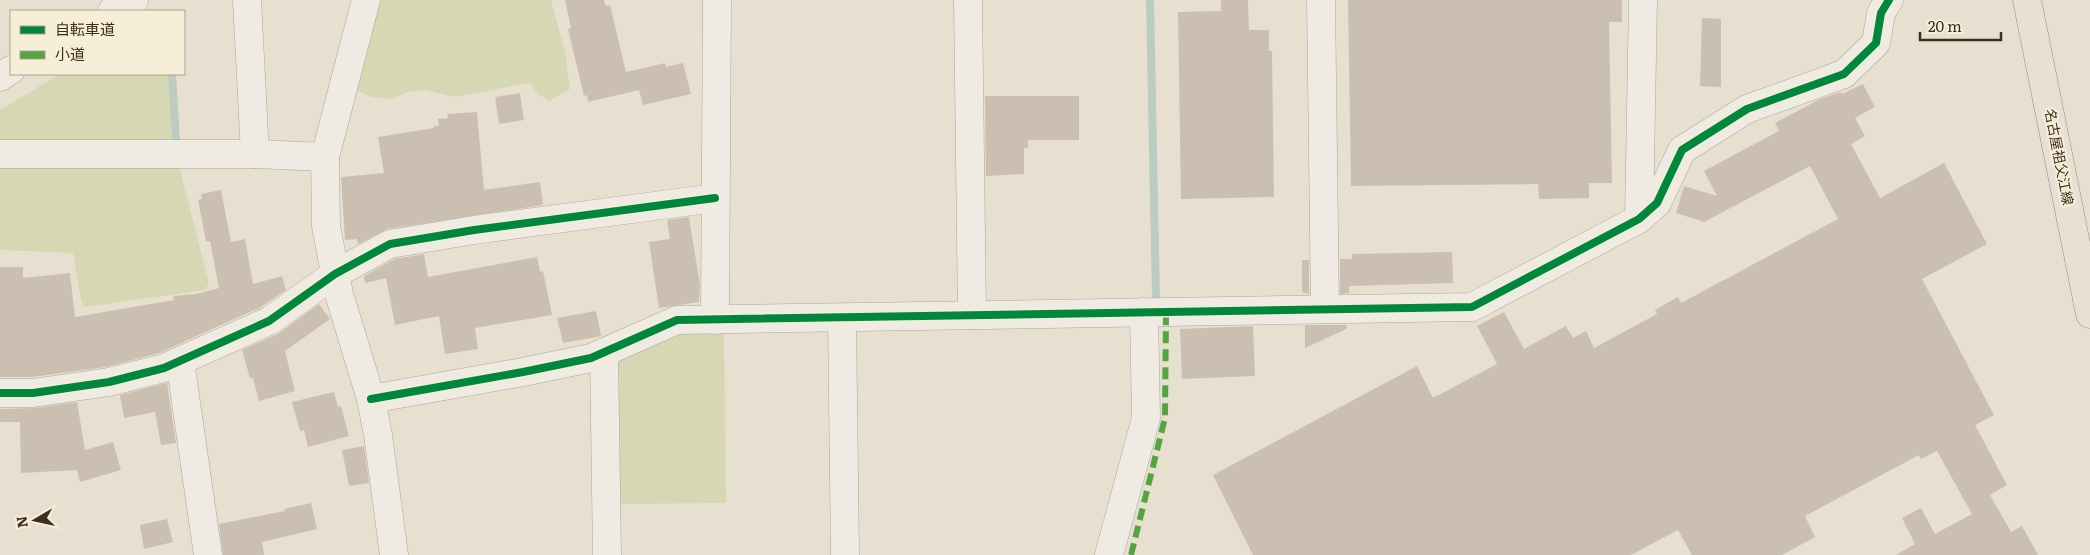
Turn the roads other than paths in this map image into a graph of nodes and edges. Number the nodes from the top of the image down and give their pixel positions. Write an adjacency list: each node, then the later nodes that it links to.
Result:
1 (134, 0): 10 (street)
2 (247, 0): 12 (street)
3 (366, 0): 13 (street)
4 (717, 0): 14 (street)
5 (968, 0): 20 (street)
6 (1321, 0): 17 (street)
7 (1643, 0): 15 (street)
8 (1889, 0): 15 (street)
9 (2027, 0): 19 (main road, 名古屋祖父江線)
10 (114, 10)
11 (0, 154): 12 (street)
12 (255, 154): 13 (street)
13 (325, 157): 16 (street)
14 (715, 198): 16 (street); 22 (street)
15 (1639, 219): 17 (street)
16 (335, 274): 24 (street); 26 (street)
17 (1325, 309): 18 (street)
18 (1144, 312): 20 (street); 31 (street)
19 (2090, 314)
20 (972, 316): 21 (street)
21 (842, 318): 22 (street); 30 (street)
22 (715, 320): 23 (street)
23 (604, 352): 26 (street); 29 (street)
24 (180, 361): 25 (street); 27 (street)
25 (0, 393)
26 (371, 399): 28 (street)
27 (208, 555)
28 (394, 555)
29 (607, 555)
30 (845, 555)
31 (1109, 555)

